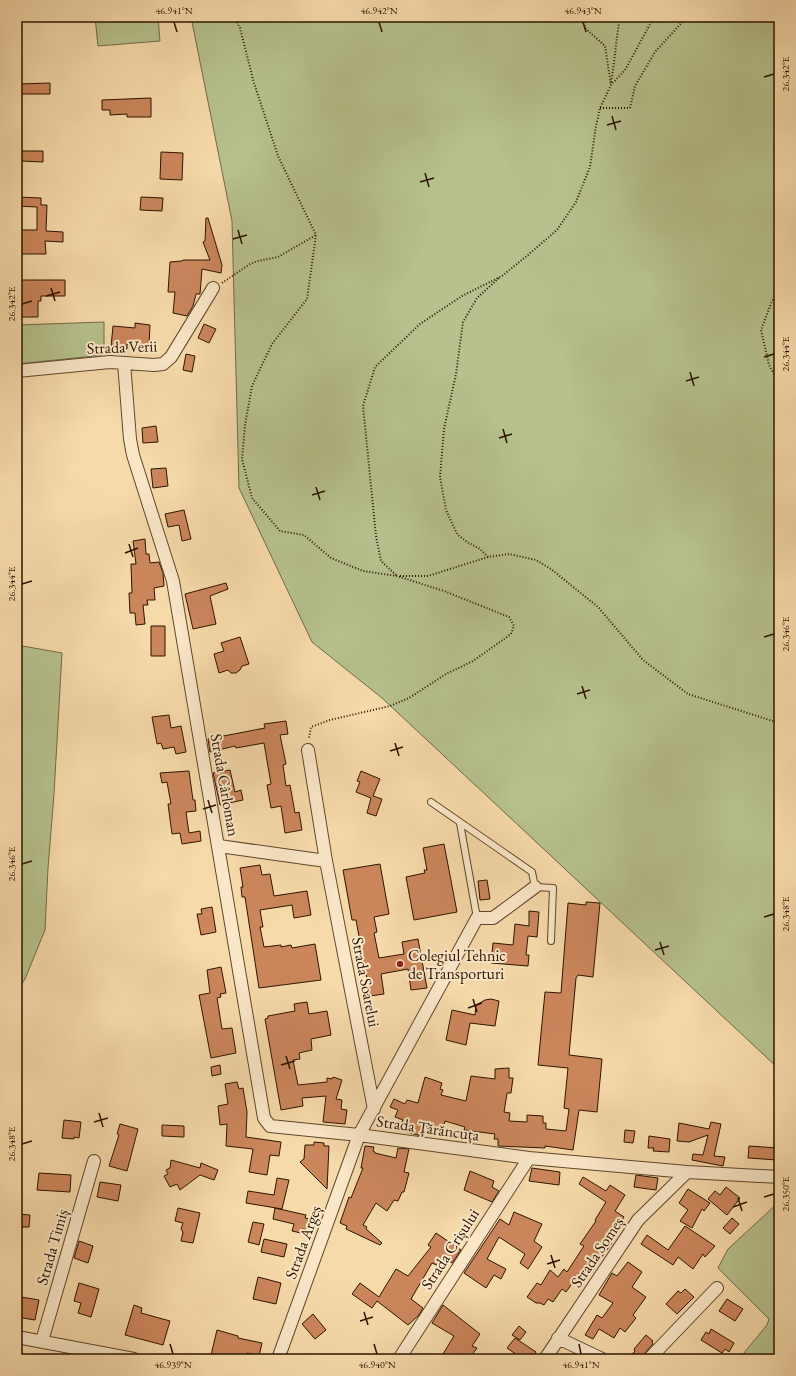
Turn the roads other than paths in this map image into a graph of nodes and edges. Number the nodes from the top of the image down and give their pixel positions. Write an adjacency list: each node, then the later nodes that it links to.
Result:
1 (213, 288): 2 (street, Strada Verii)
2 (124, 363): 3 (street, Strada Verii); 7 (street, Strada Cârloman)
3 (17, 371)
4 (308, 750): 8 (street, Strada Soarelui)
5 (431, 802): 6 (lane)
6 (460, 823): 9 (lane); 10 (lane)
7 (219, 846): 8 (street); 13 (street, Strada Cârloman)
8 (326, 861): 12 (street, Strada Soarelui)
9 (535, 887): 10 (street); 11 (lane)
10 (477, 918): 12 (street, Strada Țărăncuța)
11 (551, 941)
12 (374, 1109): 13 (street, Strada Țărăncuța)
13 (359, 1135): 14 (street, Strada Țărăncuța); 23 (street, Strada Argeș)
14 (529, 1158): 16 (street, Strada Țărăncuța); 24 (street, Strada Crișului)
15 (94, 1161): 21 (street, Strada Timiș)
16 (687, 1172): 17 (street, Strada Țărăncuța); 20 (street, Strada Someș)
17 (779, 1177)
18 (717, 1288): 27 (street)
19 (17, 1337): 21 (street)
20 (558, 1338): 25 (street, Strada Someș); 26 (street)
21 (42, 1341): 22 (street)
22 (134, 1359)
23 (278, 1359)
24 (399, 1359)
25 (545, 1359)
26 (602, 1359)
27 (649, 1359)

